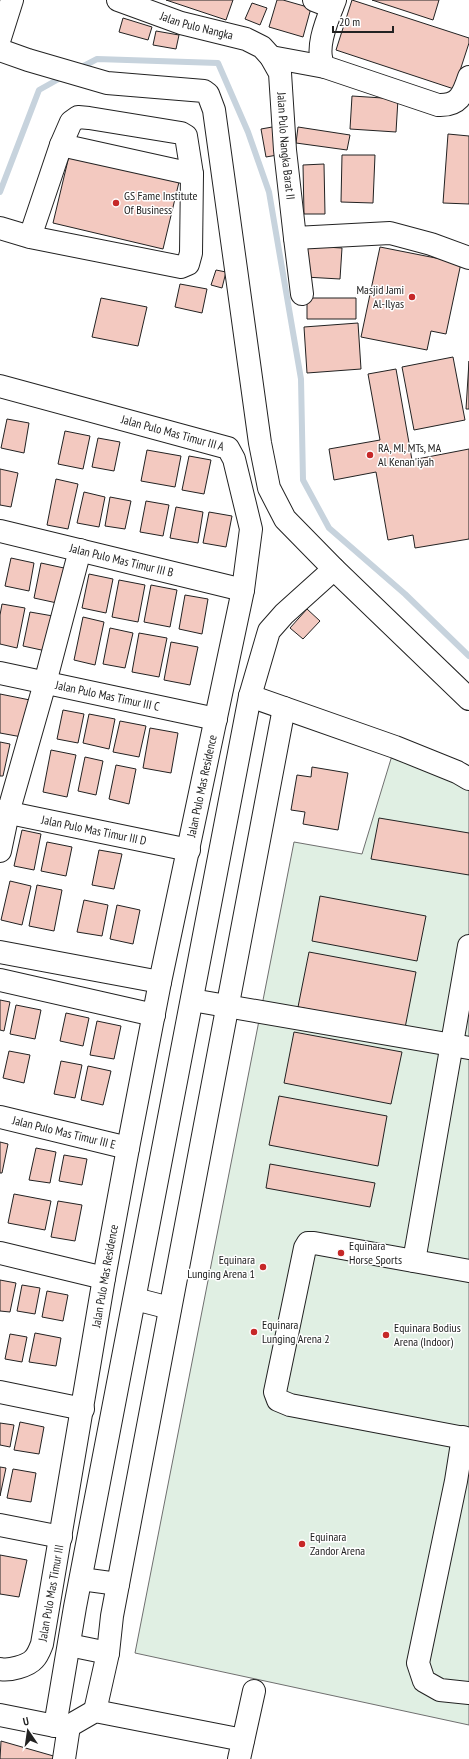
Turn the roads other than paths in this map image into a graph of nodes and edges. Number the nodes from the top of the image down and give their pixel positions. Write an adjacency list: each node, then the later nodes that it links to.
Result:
1 (12, 0): 4 (street)
2 (118, 0): 6 (street, Jalan Pulo Nangka)
3 (327, 2): 7 (street)
4 (0, 38)
5 (0, 50): 19 (street)
6 (271, 57): 7 (street); 13 (street, Jalan Pulo Nangka Barat II)
7 (325, 67): 8 (street)
8 (469, 77)
9 (60, 146): 10 (street); 10 (street); 12 (street)
10 (192, 174): 12 (street)
11 (1, 228): 12 (street)
12 (30, 237)
13 (295, 238): 14 (street); 15 (street, Jalan Pulo Nangka Barat II)
14 (469, 258)
15 (302, 294)
16 (0, 386): 20 (street, Jalan Pulo Mas Timur III A)
17 (0, 531): 18 (street, Jalan Pulo Mas Timur III B)
18 (80, 550): 20 (street, Jalan Pulo Mas Timur III B); 22 (street)
19 (334, 570): 23 (street); 24 (street)
20 (243, 590): 26 (street, Jalan Pulo Mas Residence)
21 (0, 672): 22 (street, Jalan Pulo Mas Timur III C)
22 (45, 683): 26 (street, Jalan Pulo Mas Timur III C); 28 (street)
23 (250, 696): 25 (street); 35 (street)
24 (469, 699)
25 (284, 708): 27 (street); 36 (street)
26 (216, 719): 29 (street, Jalan Pulo Mas Residence)
27 (469, 779)
28 (4, 812): 29 (street, Jalan Pulo Mas Timur III D); 30 (street)
29 (189, 850): 34 (street, Jalan Pulo Mas Residence)
30 (0, 851)
31 (469, 946): 38 (street)
32 (0, 952): 34 (street)
33 (0, 980): 37 (street)
34 (160, 982): 37 (street, Jalan Pulo Mas Residence)
35 (192, 1000): 36 (street); 45 (street)
36 (227, 1006): 38 (street); 46 (street)
37 (154, 1015): 40 (street, Jalan Pulo Mas Residence)
38 (461, 1047): 42 (street)
39 (0, 1117): 40 (street, Jalan Pulo Mas Timur III E)
40 (128, 1148): 44 (street, Jalan Pulo Mas Residence)
41 (0, 1253): 44 (street)
42 (414, 1261): 43 (street); 49 (street)
43 (469, 1271)
44 (104, 1278): 48 (street, Jalan Pulo Mas Residence)
45 (135, 1299): 46 (street); 52 (street)
46 (170, 1308): 53 (street)
47 (0, 1392): 48 (street)
48 (83, 1409): 51 (street, Jalan Pulo Mas Residence)
49 (466, 1438): 58 (street)
50 (0, 1525): 51 (street)
51 (61, 1537): 56 (street, Jalan Pulo Mas Timur III)
52 (81, 1579): 53 (street); 54 (street)
53 (118, 1584): 55 (street)
54 (69, 1646): 55 (street); 61 (street)
55 (108, 1653): 59 (street)
56 (0, 1669)
57 (254, 1690): 62 (street)
58 (469, 1693)
59 (95, 1711): 61 (street); 62 (street)
60 (0, 1715): 61 (street)
61 (62, 1726): 63 (street)
62 (241, 1749)
63 (64, 1759)

